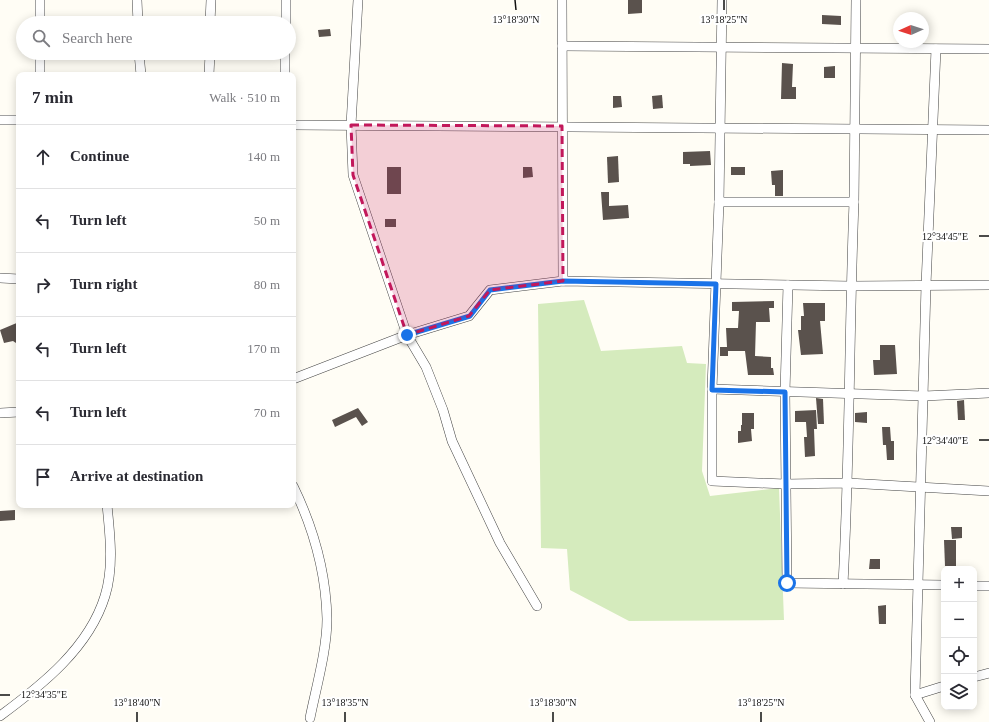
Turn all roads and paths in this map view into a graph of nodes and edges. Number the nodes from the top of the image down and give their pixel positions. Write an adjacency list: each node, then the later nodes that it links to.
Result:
1 (40, 0): 9 (street)
2 (137, 0): 10 (street)
3 (211, 0): 11 (street)
4 (286, 0): 12 (street)
5 (358, 0): 29 (street)
6 (562, 0): 13 (street)
7 (722, 0): 14 (street)
8 (856, 0): 15 (street)
9 (40, 16)
10 (138, 16)
11 (210, 16)
12 (286, 16)
13 (562, 46): 14 (street); 30 (street)
14 (722, 47): 15 (street); 31 (street)
15 (856, 48): 16 (street); 32 (street)
16 (936, 49): 17 (street); 33 (street)
17 (989, 49)
18 (40, 60): 22 (street)
19 (140, 60): 23 (street)
20 (210, 60): 24 (street)
21 (285, 60): 25 (street)
22 (40, 72)
23 (141, 72)
24 (209, 72)
25 (285, 72)
26 (0, 120): 27 (street)
27 (16, 120)
28 (296, 125): 29 (street)
29 (351, 125): 30 (street); 45 (street)
30 (562, 126): 31 (street); 39 (street)
31 (720, 128): 32 (street); 35 (street)
32 (855, 129): 33 (street); 36 (street)
33 (932, 129): 34 (street); 43 (street)
34 (989, 130)
35 (719, 202): 36 (street); 40 (street)
36 (854, 202): 44 (street)
37 (0, 278): 38 (street)
38 (16, 279)
39 (563, 281): 40 (street); 45 (street)
40 (716, 284): 42 (street); 47 (street)
41 (989, 284): 43 (street)
42 (788, 285): 44 (street); 48 (street)
43 (926, 285): 44 (street); 51 (street)
44 (851, 286): 50 (street)
45 (407, 335): 46 (street); 65 (street)
46 (296, 378)
47 (712, 390): 48 (street); 55 (street)
48 (785, 392): 50 (street); 55 (street)
49 (989, 392): 51 (street)
50 (849, 393): 51 (street); 54 (street)
51 (924, 396): 56 (street)
52 (16, 412): 53 (street)
53 (0, 413)
54 (848, 483): 55 (street); 56 (street); 60 (street)
55 (785, 484): 60 (street)
56 (921, 488): 57 (street); 61 (street)
57 (989, 491)
58 (296, 493): 71 (street)
59 (107, 508): 70 (street)
60 (843, 584): 61 (street)
61 (917, 584): 62 (street); 69 (street)
62 (941, 585)
63 (977, 586): 64 (street)
64 (989, 586)
65 (536, 606)
66 (989, 673): 67 (street)
67 (977, 676)
68 (941, 687): 69 (street)
69 (915, 694): 72 (street)
70 (0, 716)
71 (310, 718)
72 (930, 722)

